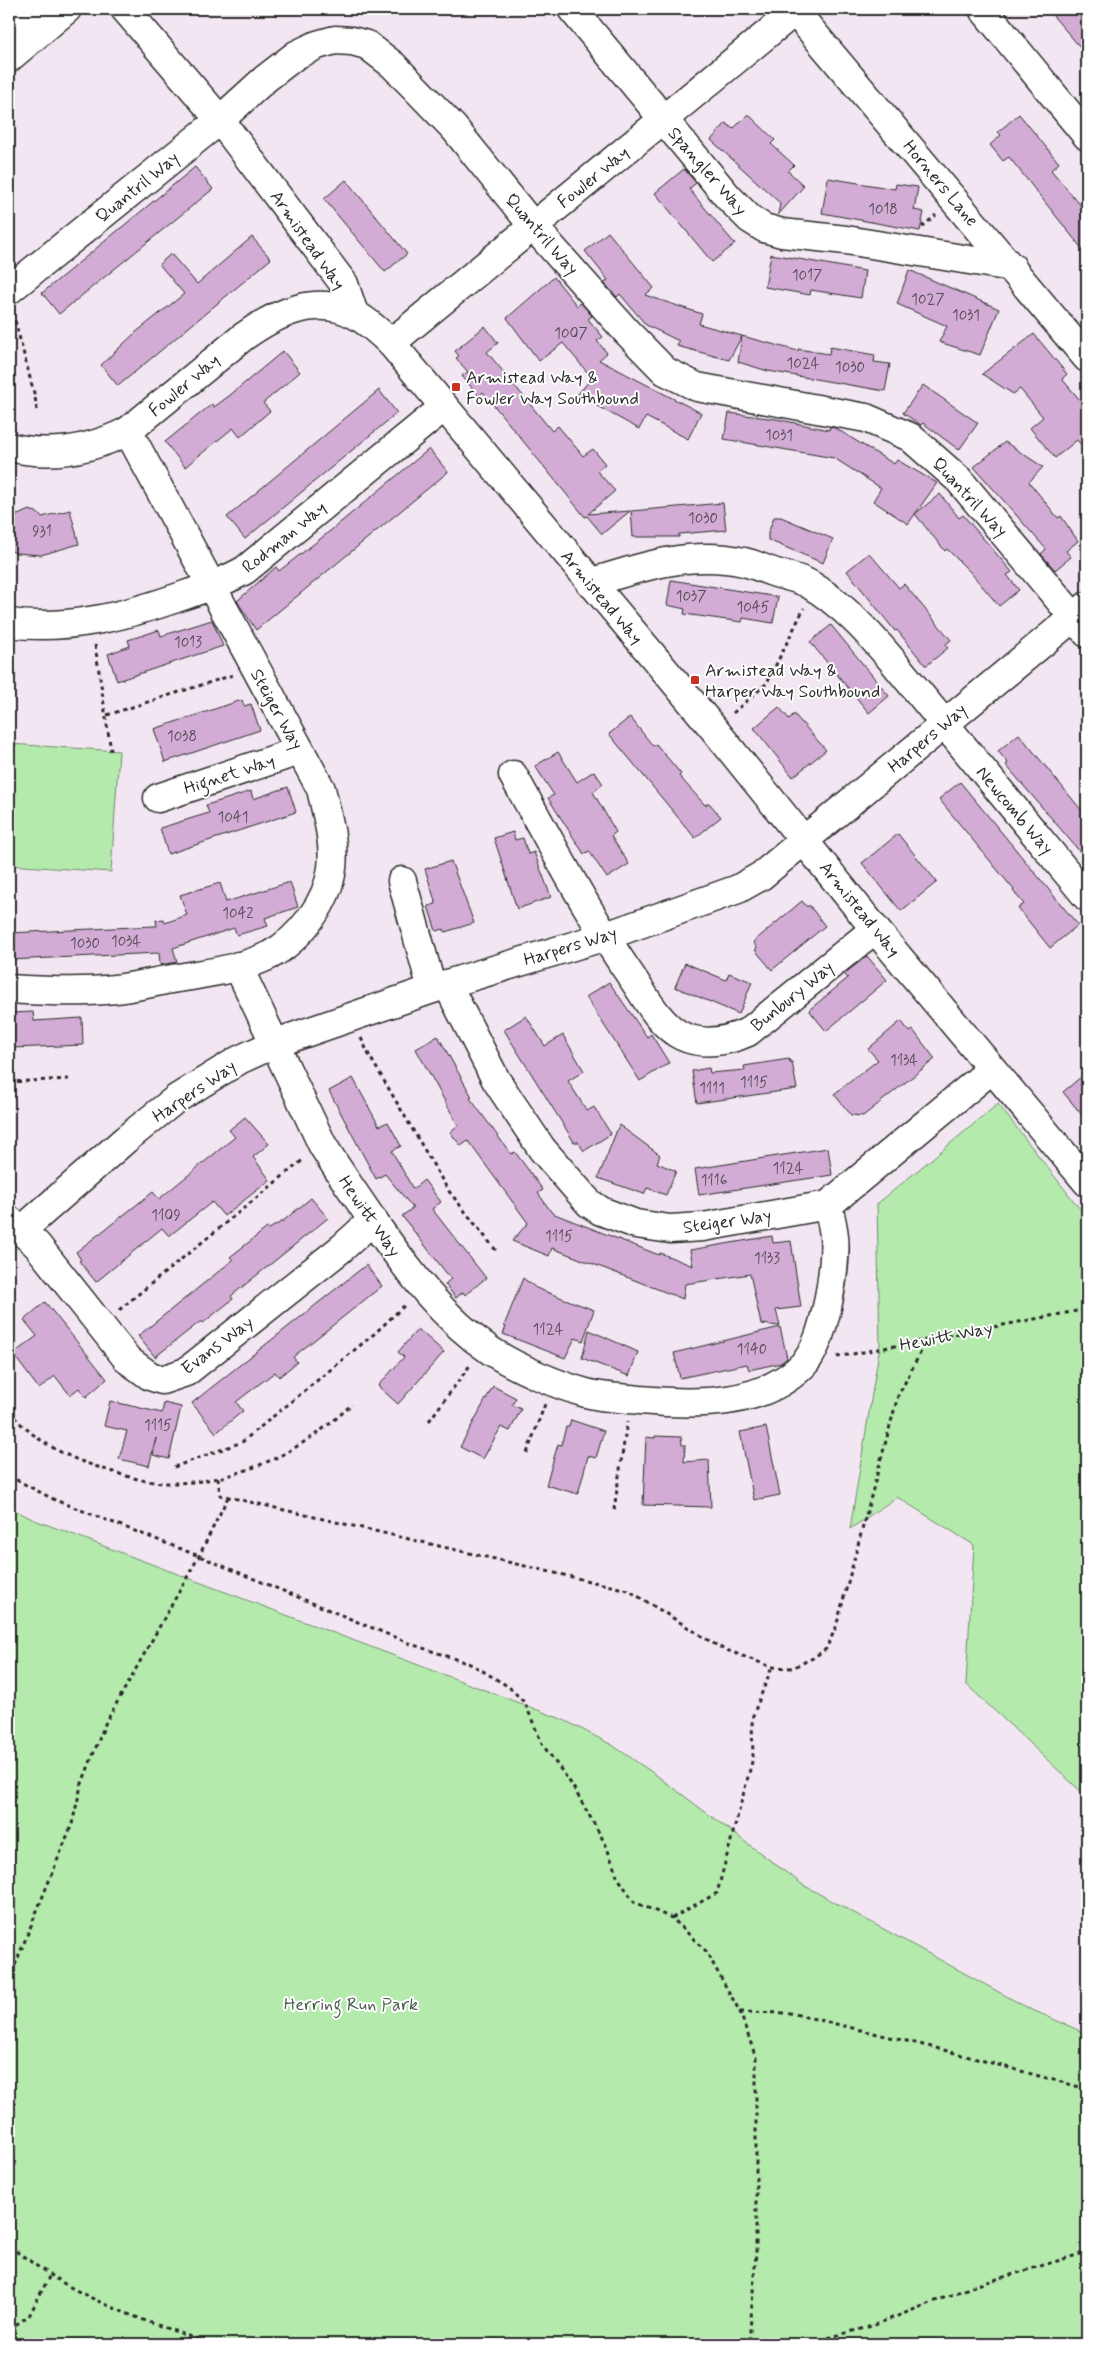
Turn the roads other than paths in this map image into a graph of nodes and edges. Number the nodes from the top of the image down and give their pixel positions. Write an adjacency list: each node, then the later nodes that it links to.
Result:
1 (37, 9): 7 (street)
2 (68, 9): 8 (street)
3 (125, 9): 10 (street, Armistead Way)
4 (572, 9): 9 (street, Spangler Way)
5 (983, 9): 11 (street)
6 (794, 10): 9 (street, Fowler Way); 13 (street, Horners Lane)
7 (9, 31)
8 (9, 58)
9 (663, 119): 12 (street, Fowler Way); 13 (street, Spangler Way)
10 (220, 120): 12 (street, Quantril Way); 14 (street, Quantril Way); 15 (street, Armistead Way)
11 (1087, 136)
12 (533, 226): 16 (street, Fowler Way); 23 (street, Quantril Way)
13 (1012, 267): 17 (street, Horners Lane)
14 (10, 297)
15 (354, 314): 16 (street, Armistead Way); 19 (street, Fowler Way)
16 (391, 343): 18 (street, Armistead Way)
17 (1087, 358)
18 (444, 407): 21 (street, Armistead Way); 22 (street, Rodman Way)
19 (128, 431): 20 (street, Fowler Way); 22 (street, Steiger Way)
20 (9, 447)
21 (590, 583): 25 (street, Newcomb Way); 29 (street, Armistead Way)
22 (210, 586): 24 (street, Rodman Way); 26 (street, Steiger Way)
23 (1083, 619): 25 (street, Harpers Way)
24 (9, 623)
25 (944, 723): 29 (street, Harpers Way); 31 (street, Newcomb Way)
26 (299, 751): 28 (street, Hignet Way); 34 (street, Steiger Way)
27 (513, 775): 33 (street, Bunbury Way)
28 (158, 798)
29 (805, 840): 32 (street, Armistead Way); 33 (street, Harpers Way)
30 (402, 881): 35 (street, Steiger Way)
31 (1087, 897)
32 (875, 929): 33 (street, Bunbury Way); 38 (street, Armistead Way)
33 (603, 937): 35 (street, Harpers Way)
34 (238, 966): 36 (street); 37 (street, Hewitt Way)
35 (440, 986): 37 (street, Harpers Way); 40 (street, Steiger Way)
36 (9, 989)
37 (276, 1043): 41 (street, Hewitt Way); 42 (street, Harpers Way)
38 (992, 1069): 39 (street, Armistead Way); 40 (street, Steiger Way)
39 (1082, 1165)
40 (828, 1205): 41 (street, Hewitt Way)
41 (373, 1220): 42 (street, Evans Way)
42 (15, 1225)

